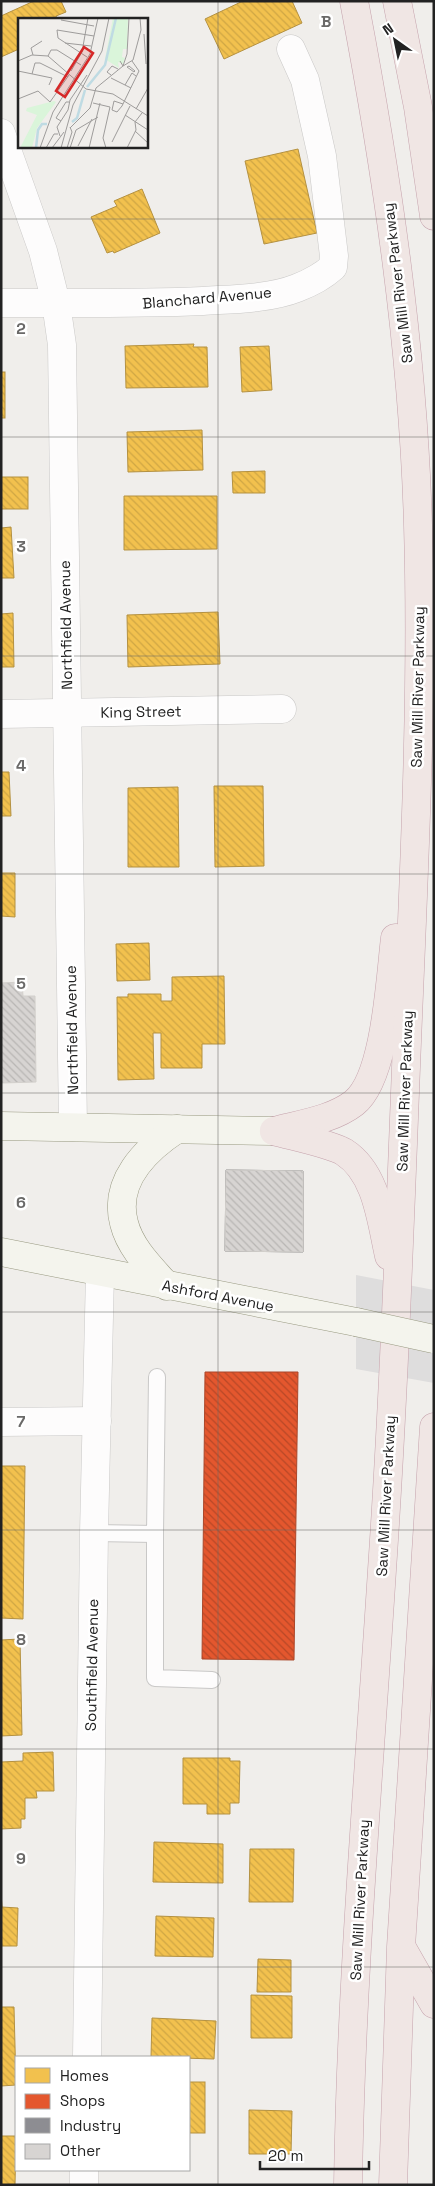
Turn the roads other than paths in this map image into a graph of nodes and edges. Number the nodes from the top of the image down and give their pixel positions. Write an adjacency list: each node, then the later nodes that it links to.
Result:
1 (354, 1): 11 (highway, Saw Mill River Parkway)
2 (398, 1): 5 (highway)
3 (291, 49): 7 (street, Blanchard Avenue)
4 (1, 133): 7 (street, Northfield Avenue)
5 (434, 216)
6 (1, 303): 7 (street, Blanchard Avenue)
7 (56, 303): 9 (street, Northfield Avenue)
8 (282, 710): 9 (street, King Street)
9 (68, 713): 10 (street, King Street); 13 (street, Northfield Avenue)
10 (1, 714)
11 (416, 780): 15 (highway); 19 (highway, Saw Mill River Parkway)
12 (1, 1126): 13 (main road)
13 (73, 1127): 14 (main road)
14 (177, 1129): 15 (main road); 18 (main road)
15 (274, 1131): 19 (highway)
16 (1, 1252): 17 (main road, Ashford Avenue)
17 (100, 1273): 18 (main road, Ashford Avenue); 22 (street, Southfield Avenue)
18 (168, 1286): 20 (main road, Ashford Avenue, bridge)
19 (397, 1294): 33 (highway, Saw Mill River Parkway)
20 (434, 1339)
21 (157, 1377): 26 (lane)
22 (97, 1421): 23 (street); 25 (street, Southfield Avenue)
23 (1, 1422)
24 (434, 1427): 28 (highway)
25 (94, 1533): 26 (lane); 30 (street, Southfield Avenue)
26 (155, 1534): 27 (lane)
27 (212, 1680)
28 (401, 1947): 29 (highway); 34 (highway)
29 (434, 2004)
30 (87, 2056)
31 (84, 2171): 32 (street)
32 (84, 2185)
33 (348, 2185)
34 (393, 2185)

